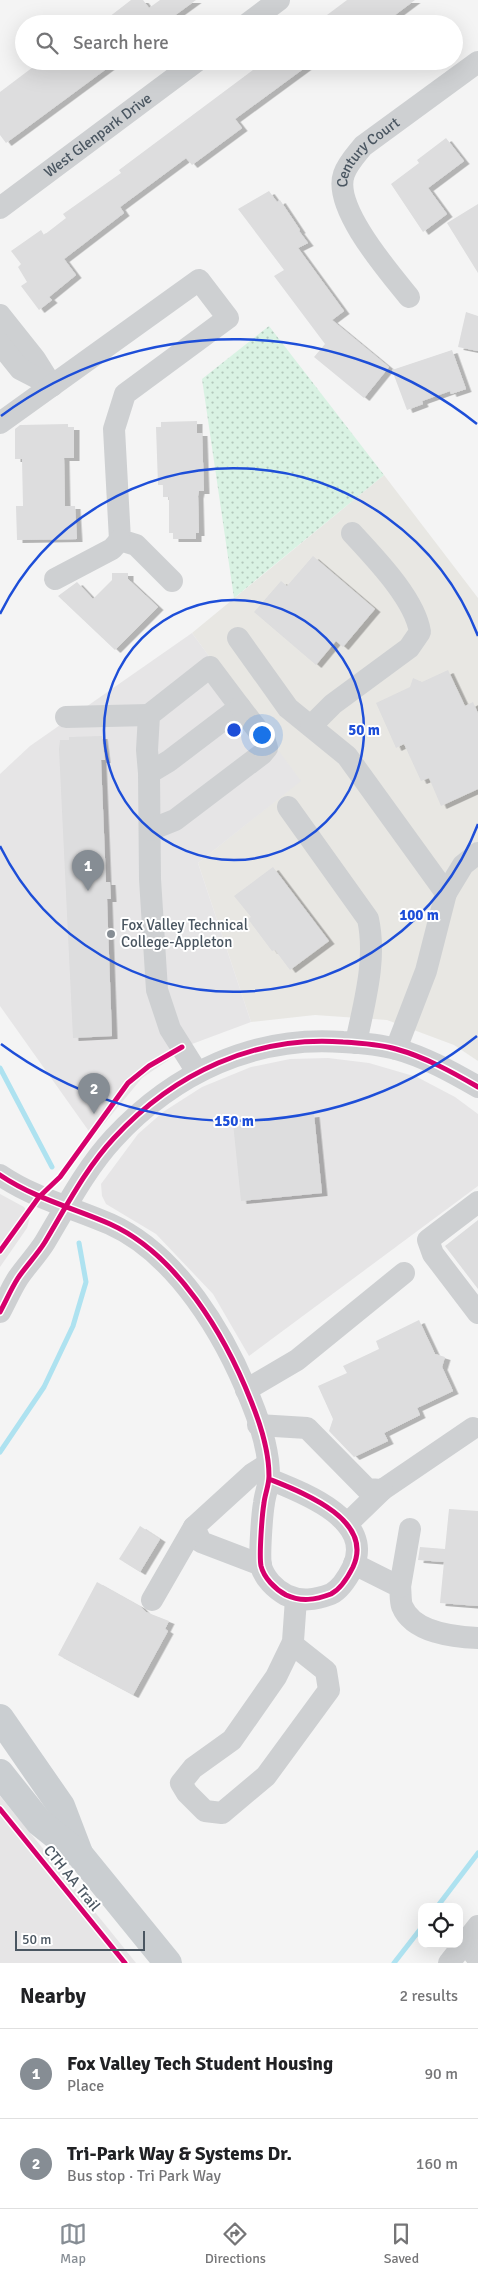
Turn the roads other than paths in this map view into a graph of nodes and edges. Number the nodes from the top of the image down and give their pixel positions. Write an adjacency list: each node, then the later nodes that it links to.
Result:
1 (279, 0): 2 (street)
2 (259, 15)
3 (478, 62): 6 (street, Century Court)
4 (185, 70): 5 (street, West Glenpark Drive)
5 (0, 208)
6 (409, 297)
7 (0, 314): 9 (street)
8 (0, 344): 9 (street)
9 (52, 386): 10 (street); 12 (street)
10 (0, 423)
11 (352, 533): 19 (street)
12 (120, 540): 13 (street); 14 (street)
13 (55, 579)
14 (172, 581)
15 (238, 638): 19 (street)
16 (240, 707): 17 (street); 20 (street); 22 (street)
17 (149, 715): 18 (street); 20 (street)
18 (66, 717)
19 (310, 726): 24 (street)
20 (149, 773): 22 (street)
21 (288, 808): 25 (street)
22 (150, 830): 27 (street)
23 (478, 853): 24 (street)
24 (446, 893): 26 (street)
25 (356, 1043): 26 (street); 27 (street)
26 (396, 1049): 28 (street)
27 (197, 1072): 31 (street)
28 (478, 1087)
29 (0, 1175): 31 (street)
30 (478, 1202): 36 (street)
31 (65, 1206): 33 (street); 37 (street)
32 (404, 1273): 37 (street)
33 (18, 1278): 34 (street); 35 (street)
34 (0, 1293)
35 (0, 1312)
36 (478, 1313)
37 (246, 1390): 38 (street)
38 (258, 1425): 40 (street); 41 (street)
39 (472, 1428): 41 (street)
40 (269, 1471): 42 (street); 43 (street); 46 (street)
41 (382, 1490): 42 (street)
42 (348, 1524): 45 (street)
43 (194, 1527): 46 (street); 49 (street)
44 (410, 1529): 47 (street)
45 (354, 1564): 47 (street); 48 (street)
46 (261, 1565): 48 (street)
47 (400, 1586): 50 (street)
48 (296, 1599): 51 (street)
49 (152, 1600)
50 (478, 1638)
51 (292, 1644): 51 (street)
52 (0, 1718): 54 (main road)
53 (0, 1773): 54 (main road)
54 (80, 1855): 56 (main road)
55 (474, 1942): 57 (street)
56 (168, 1963)
57 (449, 1963)

